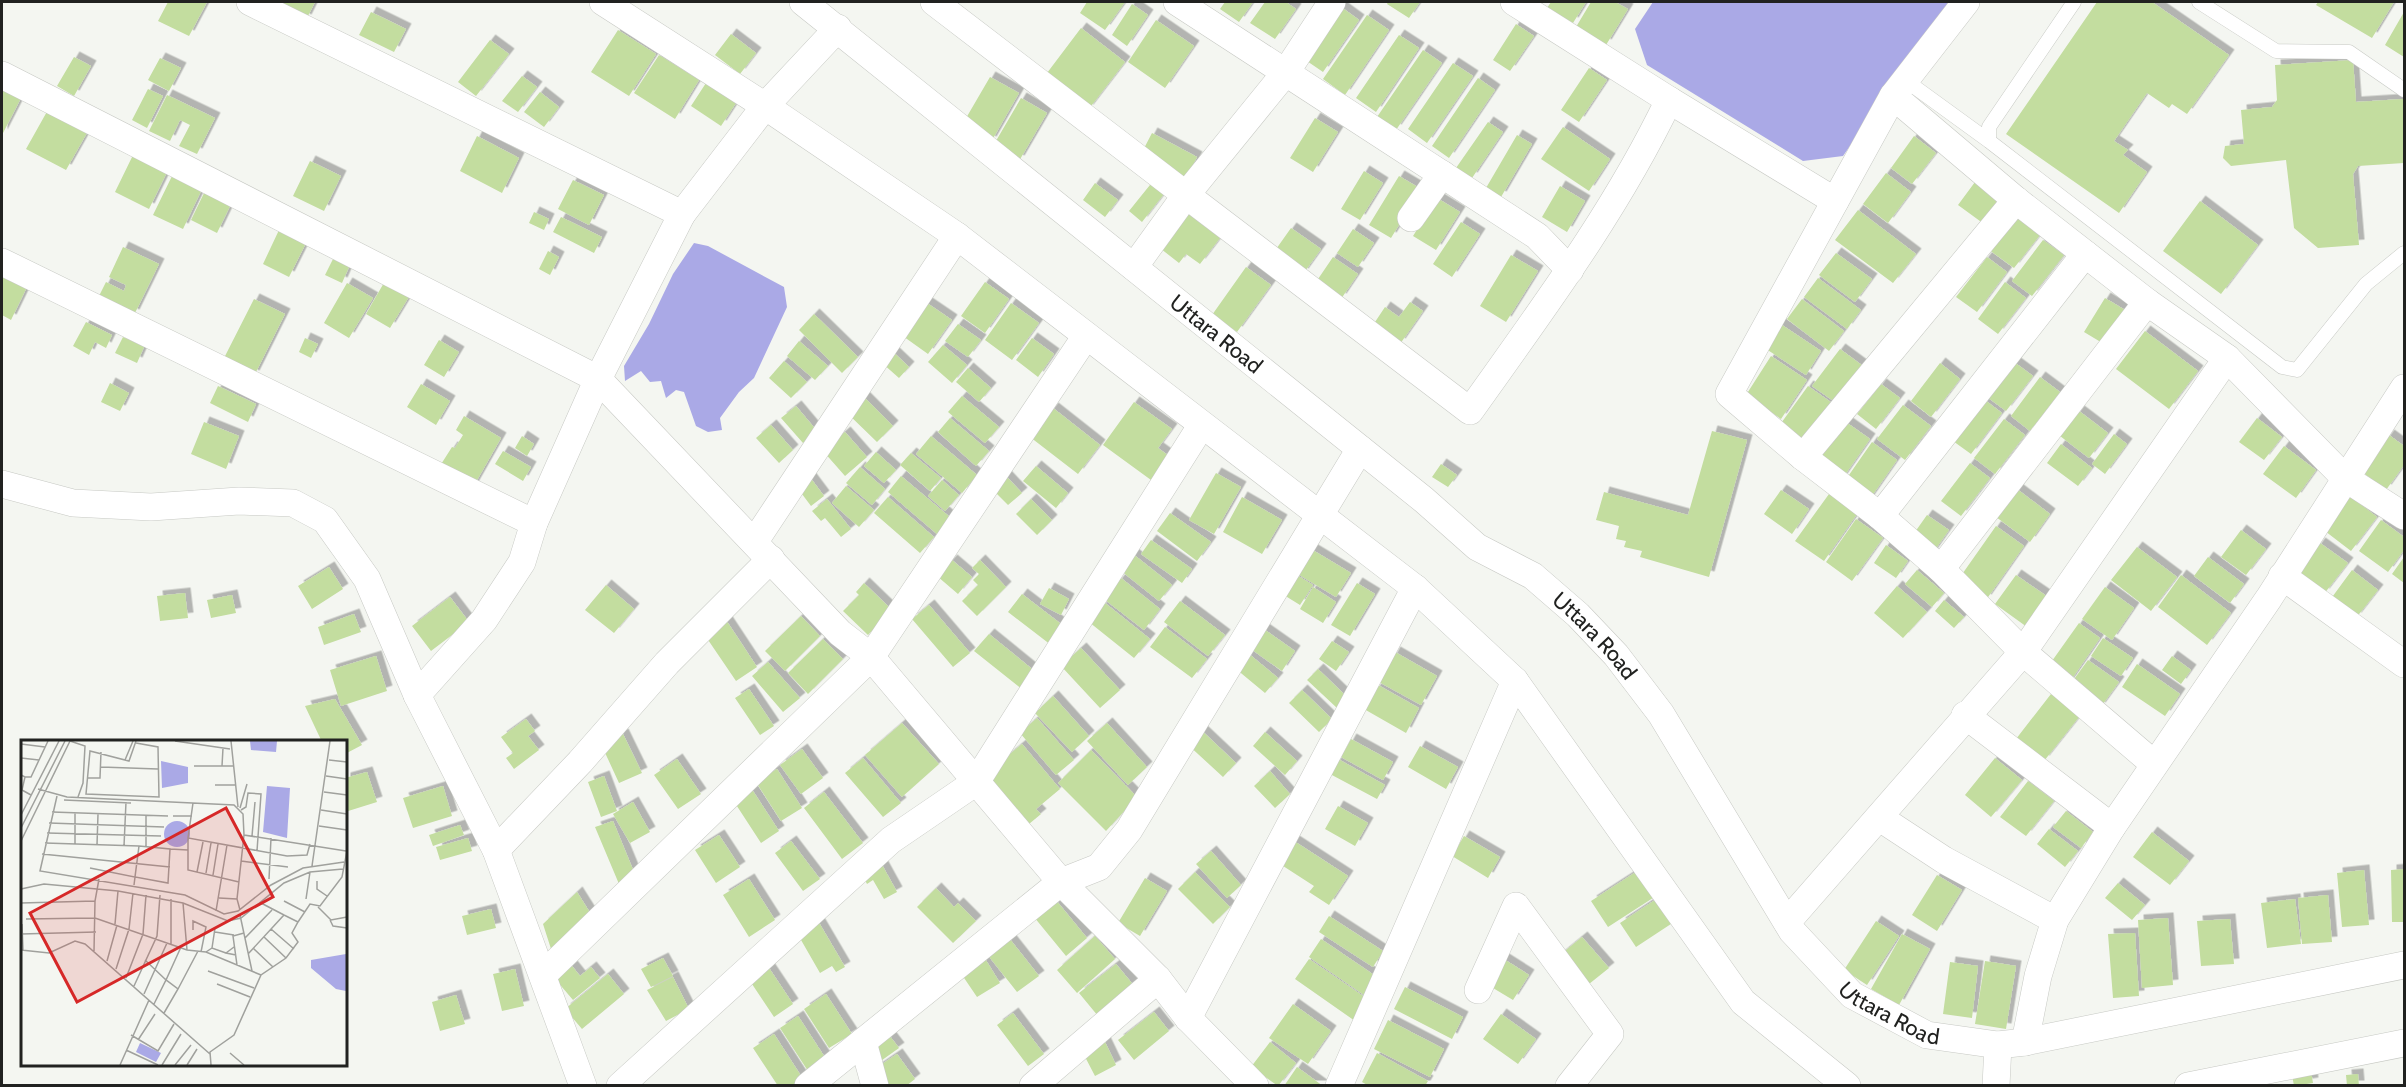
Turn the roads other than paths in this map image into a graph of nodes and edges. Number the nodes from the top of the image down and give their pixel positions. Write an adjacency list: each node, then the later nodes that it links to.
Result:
1 (250, 2): 23 (street)
2 (603, 2): 17 (street)
3 (803, 2): 11 (street, Uttara Road)
4 (934, 2): 20 (street)
5 (1177, 2): 12 (street)
6 (1332, 2): 12 (street)
7 (1514, 2): 16 (street)
8 (1966, 2): 14 (street)
9 (2074, 2): 18 (lane)
10 (2199, 2): 15 (lane)
11 (831, 35): 17 (street); 29 (street, Uttara Road)
12 (1286, 72): 19 (street); 20 (street)
13 (2, 75): 34 (street)
14 (1899, 88): 18 (lane); 21 (street); 22 (street)
15 (2404, 90)
16 (1669, 100): 22 (street); 30 (street)
17 (765, 106): 23 (street); 25 (street)
18 (1989, 141): 26 (lane)
19 (1442, 174): 24 (street); 30 (street)
20 (1186, 195): 29 (street); 30 (street)
21 (2016, 200): 27 (street); 38 (street)
22 (1835, 201): 38 (street)
23 (682, 214): 34 (street)
24 (1411, 218)
25 (957, 236): 32 (street); 45 (street)
26 (2404, 253)
27 (2085, 254): 31 (street); 42 (street)
28 (2, 262): 44 (street)
29 (1134, 267): 37 (street, Uttara Road)
30 (1570, 270)
31 (2147, 302): 33 (street); 46 (street)
32 (1086, 336): 36 (street); 50 (street)
33 (2227, 358): 39 (street); 49 (street)
34 (598, 379): 44 (street); 45 (street)
35 (2404, 388): 39 (street)
36 (1201, 426): 41 (street); 56 (street)
37 (1360, 449): 41 (street); 62 (street, Uttara Road)
38 (1803, 457): 42 (street)
39 (2345, 478): 43 (street); 47 (street)
40 (2, 484): 53 (street)
41 (1318, 515): 48 (street); 60 (street)
42 (1880, 516): 46 (street)
43 (2404, 516)
44 (534, 523): 53 (street)
45 (763, 550): 50 (street); 59 (street)
46 (1941, 569): 49 (street)
47 (2282, 576): 51 (street); 55 (street)
48 (1414, 588): 52 (street); 67 (street)
49 (2023, 652): 54 (street); 55 (street)
50 (871, 657): 56 (street); 64 (street)
51 (2404, 664)
52 (1515, 681): 79 (street); 81 (street)
53 (417, 695): 59 (street)
54 (1965, 715): 57 (street); 58 (street)
55 (2154, 764): 58 (street)
56 (976, 782): 60 (street); 74 (street)
57 (1880, 818): 61 (street); 62 (street)
58 (2112, 827): 61 (street)
59 (496, 850): 64 (street)
60 (1061, 882): 65 (street); 68 (street)
61 (2055, 920): 69 (street)
62 (1787, 922): 71 (street, Uttara Road)
63 (2404, 965): 69 (street, Uttara Road)
64 (544, 974): 73 (street)
65 (1158, 979): 67 (street); 77 (street)
66 (1478, 990): 80 (street)
67 (1188, 1018): 78 (street)
68 (863, 1042): 75 (street); 76 (street)
69 (2025, 1042): 71 (street, Uttara Road)
70 (2404, 1043): 72 (street)
71 (1998, 1045): 82 (street)
72 (2260, 1079): 83 (street)
73 (583, 1086)
74 (620, 1086)
75 (808, 1086)
76 (875, 1086)
77 (1033, 1086)
78 (1255, 1086)
79 (1339, 1086)
80 (1569, 1086)
81 (1847, 1086)
82 (1996, 1086)
83 (2188, 1086)

